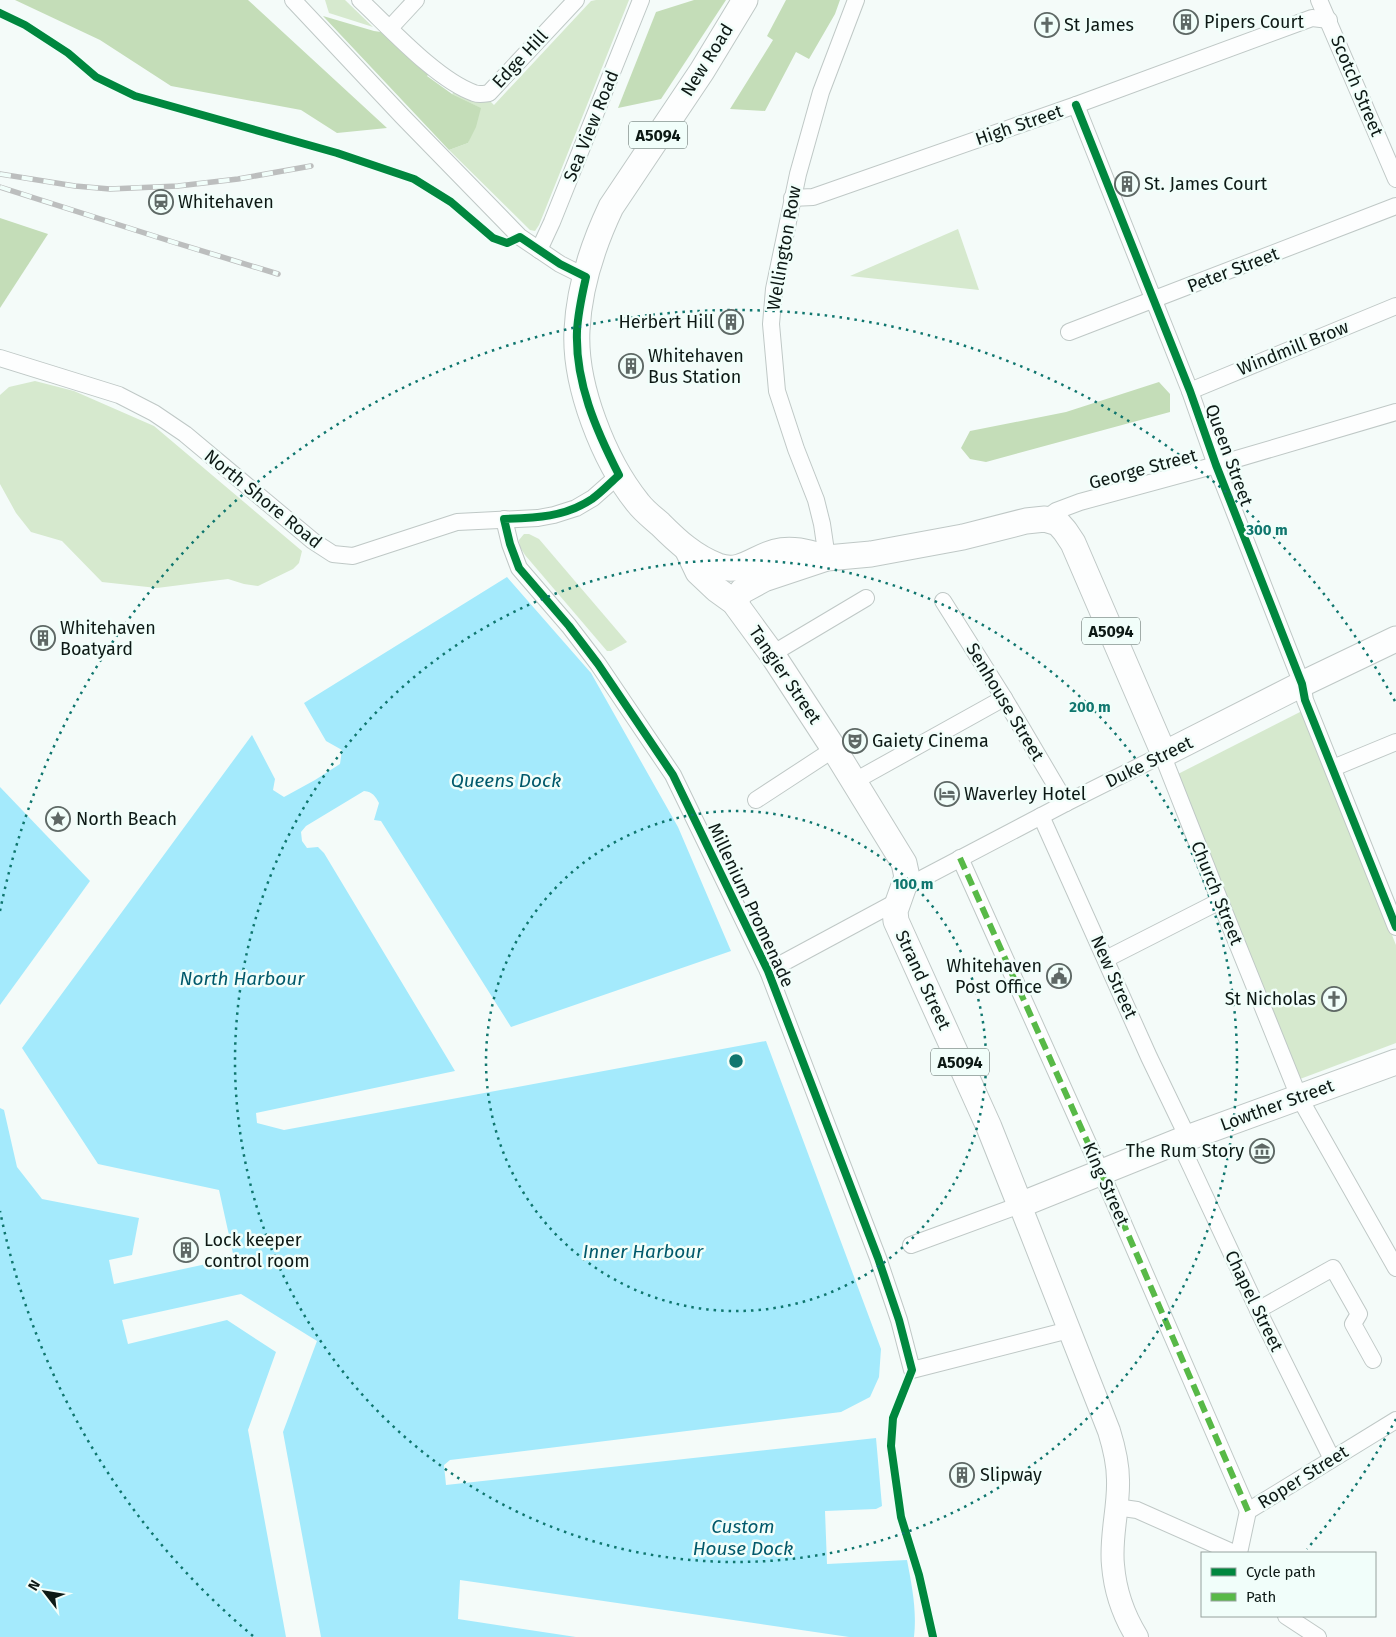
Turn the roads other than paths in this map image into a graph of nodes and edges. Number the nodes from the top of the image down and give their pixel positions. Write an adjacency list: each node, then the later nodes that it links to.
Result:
1 (293, 0): 15 (street)
2 (360, 0): 10 (street, Edge Hill)
3 (416, 0): 10 (street)
4 (576, 0): 10 (street, Edge Hill)
5 (641, 0): 15 (street, Sea View Road)
6 (744, 0): 16 (main road, New Road / A5094)
7 (856, 0): 13 (street, Wellington Row)
8 (1319, 0): 9 (street, Scotch Street)
9 (1329, 20): 11 (street, High Street); 12 (street, Scotch Street)
10 (390, 28)
11 (1076, 106): 13 (street, High Street); 17 (street, Queen Street)
12 (1396, 178)
13 (792, 198): 28 (street, Wellington Row)
14 (1396, 206): 17 (street, Peter Street)
15 (539, 250): 16 (street)
16 (586, 277): 24 (main road, A5094)
17 (1153, 301): 19 (street, Peter Street); 21 (street, Queen Street)
18 (1396, 306): 21 (street, Windmill Brow)
19 (1069, 332)
20 (0, 358): 25 (street, North Shore Road)
21 (1190, 391): 23 (street, Queen Street)
22 (1396, 412): 23 (street, George Street)
23 (1216, 465): 26 (street, George Street); 35 (street, Queen Street)
24 (619, 475): 25 (street, North Shore Road); 27 (main road, A5094)
25 (504, 519): 50 (street, Millenium Promenade)
26 (1045, 519): 28 (main road, George Street); 39 (main road, Church Street / A5094)
27 (688, 551): 29 (main road, A5094); 31 (main road, Tangier Street / A5094)
28 (827, 558): 29 (main road, George Street); 31 (main road, George Street)
29 (732, 569): 31 (main road, Tangier Street / A5094)
30 (866, 598): 34 (street)
31 (734, 602): 34 (main road, Tangier Street / A5094)
32 (943, 602): 36 (street, Senhouse Street)
33 (1396, 639): 35 (main road, Duke Street)
34 (772, 654): 38 (main road, Tangier Street / A5094)
35 (1302, 684): 39 (main road, Duke Street); 40 (street, Queen Street)
36 (1004, 698): 41 (street); 43 (street, Senhouse Street)
37 (1396, 742): 40 (street)
38 (834, 749): 41 (main road, A5094); 42 (street)
39 (1164, 754): 43 (street, Duke Street); 46 (street, Church Street)
40 (1333, 768): 48 (street, Queen Street)
41 (854, 782): 47 (main road, A5094)
42 (756, 800)
43 (1066, 803): 44 (street, Duke Street)
44 (1041, 816): 45 (street, Duke Street); 49 (street, New Street)
45 (960, 858): 47 (street, Duke Street); 54 (street, King Street)
46 (1220, 901): 49 (street); 52 (street, Church Street)
47 (899, 903): 50 (street, Duke Street); 55 (main road, Strand Street / A5094)
48 (1396, 927)
49 (1106, 959): 53 (street, New Street)
50 (768, 972): 59 (street, Millenium Promenade)
51 (1396, 1062): 52 (main road, Lowther Street)
52 (1299, 1097): 53 (main road, Lowther Street); 57 (street, Church Street)
53 (1184, 1140): 54 (main road, Lowther Street); 58 (street, Chapel Street)
54 (1101, 1172): 55 (main road, Lowther Street); 64 (street, King Street)
55 (1020, 1205): 56 (street); 59 (main road)
56 (911, 1245)
57 (1396, 1268)
58 (1258, 1310): 60 (street); 62 (street, Chapel Street)
59 (1069, 1330): 63 (main road)
60 (1373, 1360)
61 (1396, 1420): 62 (street, Roper Street)
62 (1332, 1459): 64 (street, Roper Street)
63 (1116, 1507): 65 (street); 68 (main road)
64 (1248, 1511): 66 (street, Roper Street)
65 (1232, 1552)
66 (1239, 1552)
67 (1288, 1617): 69 (street)
68 (1137, 1637)
69 (1318, 1637)

